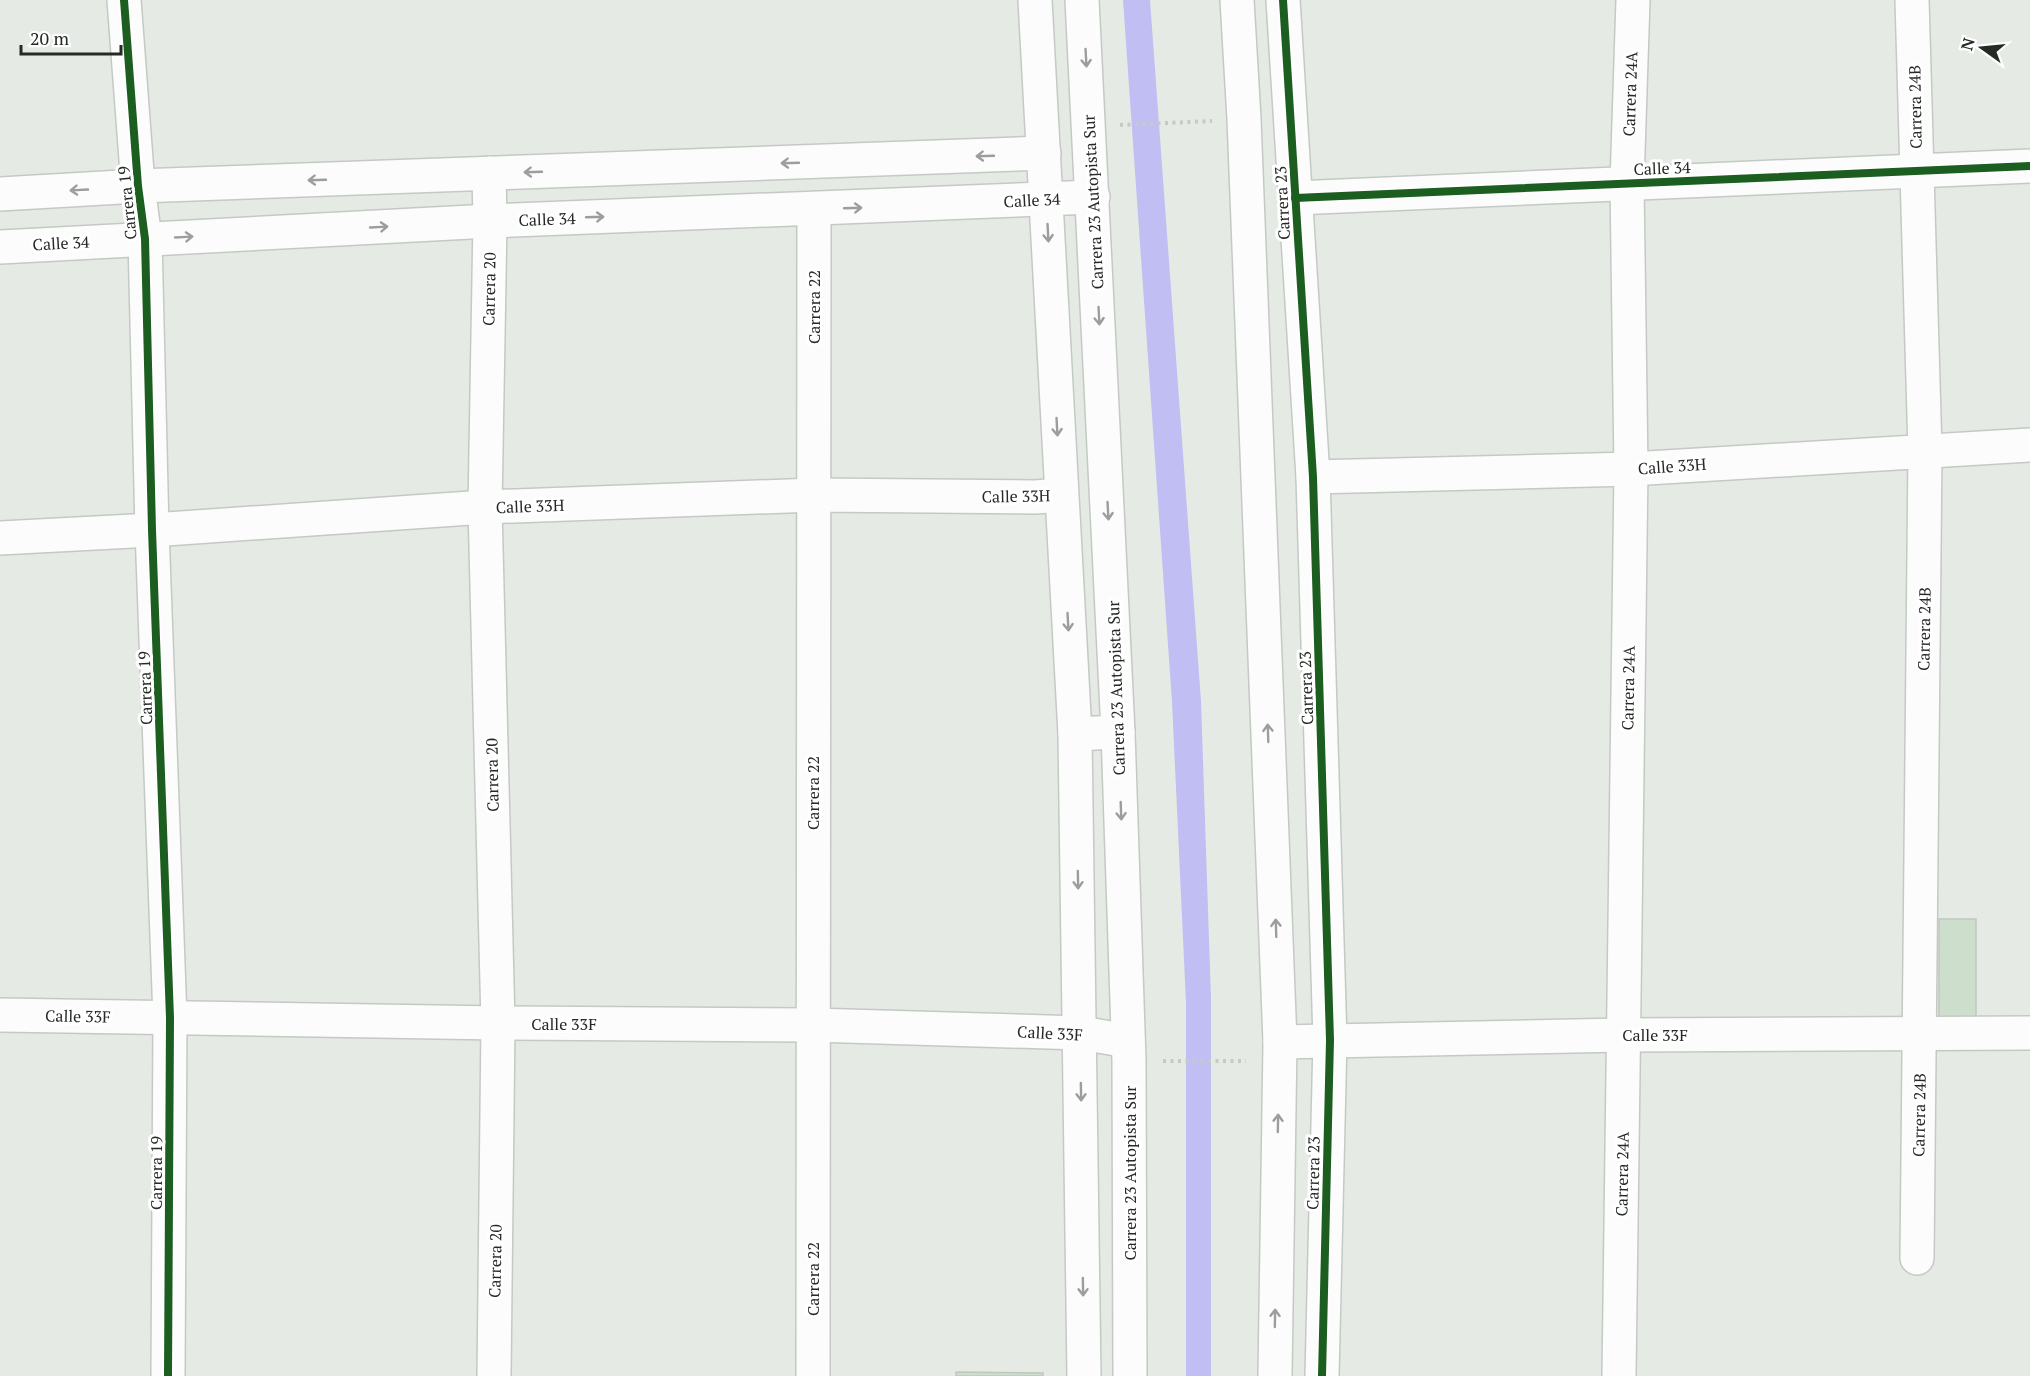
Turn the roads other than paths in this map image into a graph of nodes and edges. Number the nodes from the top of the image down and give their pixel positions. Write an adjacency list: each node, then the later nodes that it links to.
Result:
1 (124, 0): 13 (street, Carrera 19)
2 (1035, 0): 8 (street)
3 (1082, 0): 15 (street, Carrera 23 Autopista Sur, one-way to 15)
4 (1238, 0): 43 (street, one-way to 4)
5 (1283, 0): 16 (street, Carrera 23)
6 (1633, 0): 12 (street, Carrera 24A)
7 (1912, 0): 10 (street, Carrera 24B)
8 (1044, 153): 11 (street, one-way to 11); 17 (street)
9 (2030, 166): 10 (street, Calle 34)
10 (1916, 171): 12 (street, Calle 34); 23 (street, Carrera 24B)
11 (489, 173): 13 (street, one-way to 13); 19 (street, Carrera 20)
12 (1627, 183): 16 (street, Calle 34); 24 (street, Carrera 24A)
13 (138, 186): 14 (street, one-way to 14); 20 (street, Carrera 19)
14 (0, 194)
15 (1093, 197): 17 (street, Calle 34); 31 (street, Carrera 23 Autopista Sur, one-way to 31)
16 (1295, 198): 25 (street, Carrera 23)
17 (1046, 199): 18 (street, Calle 34, one-way to 17); 27 (street, one-way to 27)
18 (814, 209): 19 (street, Calle 34, one-way to 18); 26 (street, Carrera 22)
19 (490, 221): 20 (street, Calle 34, one-way to 19); 28 (street, Carrera 20)
20 (145, 239): 21 (street, Calle 34); 29 (street, Carrera 19)
21 (0, 247)
22 (2030, 445): 23 (street, Calle 33H)
23 (1926, 450): 24 (street, Calle 33H); 39 (street, Carrera 24B)
24 (1631, 469): 25 (street, Calle 33H); 40 (street, Carrera 24A)
25 (1313, 477): 41 (street, Carrera 23)
26 (814, 495): 27 (street, Calle 33H); 28 (street, Calle 33H); 36 (street, Carrera 22)
27 (1061, 495): 32 (street, one-way to 32)
28 (485, 507): 29 (street, Calle 33H); 35 (street, Carrera 20)
29 (152, 530): 30 (street, Calle 33H); 34 (street, Carrera 19)
30 (0, 538)
31 (1118, 732): 32 (street); 42 (street, Carrera 23 Autopista Sur, one-way to 42)
32 (1075, 734): 37 (street, one-way to 37)
33 (0, 1015): 34 (street, Calle 33F)
34 (170, 1018): 35 (street, Calle 33F); 45 (street, Carrera 19)
35 (498, 1023): 36 (street, Calle 33F); 46 (street, Carrera 20)
36 (813, 1025): 37 (street, Calle 33F); 47 (street, Carrera 22)
37 (1081, 1033): 42 (street, Calle 33F); 48 (street, one-way to 48)
38 (2030, 1033): 39 (street, Calle 33F)
39 (1920, 1034): 40 (street, Calle 33F); 44 (street, Carrera 24B)
40 (1623, 1035): 41 (street, Calle 33F); 52 (street, Carrera 24A)
41 (1330, 1040): 43 (street, Calle 33F); 51 (street, Carrera 23)
42 (1128, 1041): 49 (street, Carrera 23 Autopista Sur)
43 (1280, 1042): 50 (street, one-way to 43)
44 (1917, 1258)
45 (168, 1376)
46 (494, 1376)
47 (813, 1376)
48 (1084, 1376)
49 (1130, 1376)
50 (1275, 1376)
51 (1322, 1376)
52 (1619, 1376)

